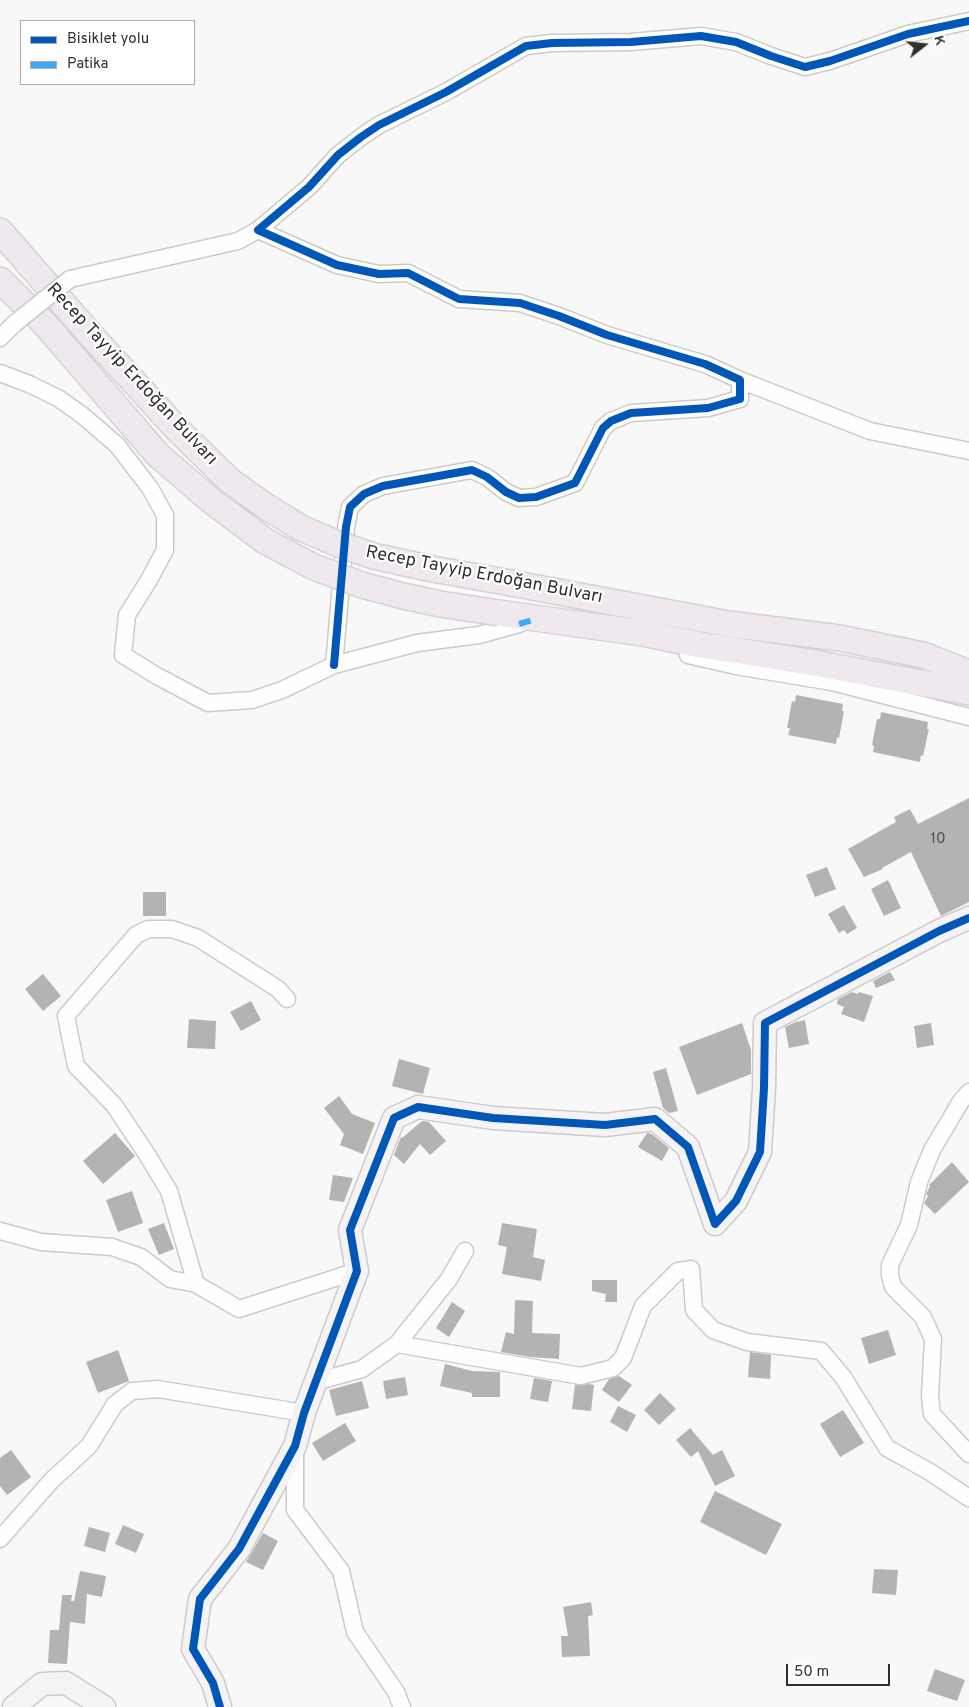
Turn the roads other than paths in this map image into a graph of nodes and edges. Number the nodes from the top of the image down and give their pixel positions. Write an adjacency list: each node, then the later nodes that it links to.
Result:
1 (969, 21): 2 (street)
2 (258, 230): 5 (street, bridge); 7 (street)
3 (0, 231): 12 (main road, Recep Tayyip Erdoğan Bulvarı, bridge)
4 (0, 280): 9 (main road, Recep Tayyip Erdoğan Bulvarı, bridge)
5 (0, 338)
6 (0, 373): 11 (street)
7 (740, 380): 8 (street); 11 (street)
8 (969, 451)
9 (508, 618): 11 (street); 13 (main road, Recep Tayyip Erdoğan Bulvarı)
10 (688, 655): 14 (street)
11 (334, 665)
12 (969, 673)
13 (969, 692)
14 (969, 717)
15 (969, 918): 20 (street)
16 (287, 999): 21 (street)
17 (969, 1092): 26 (street)
18 (0, 1231): 21 (street)
19 (465, 1251): 22 (street)
20 (357, 1271): 21 (street); 23 (street)
21 (196, 1284)
22 (397, 1344): 23 (street); 27 (street)
23 (315, 1382): 24 (street)
24 (304, 1412): 25 (street); 28 (street)
25 (295, 1446): 31 (street); 32 (street)
26 (969, 1454)
27 (969, 1498)
28 (0, 1539)
29 (14, 1707): 30 (street)
30 (104, 1707)
31 (220, 1707)
32 (402, 1707)

